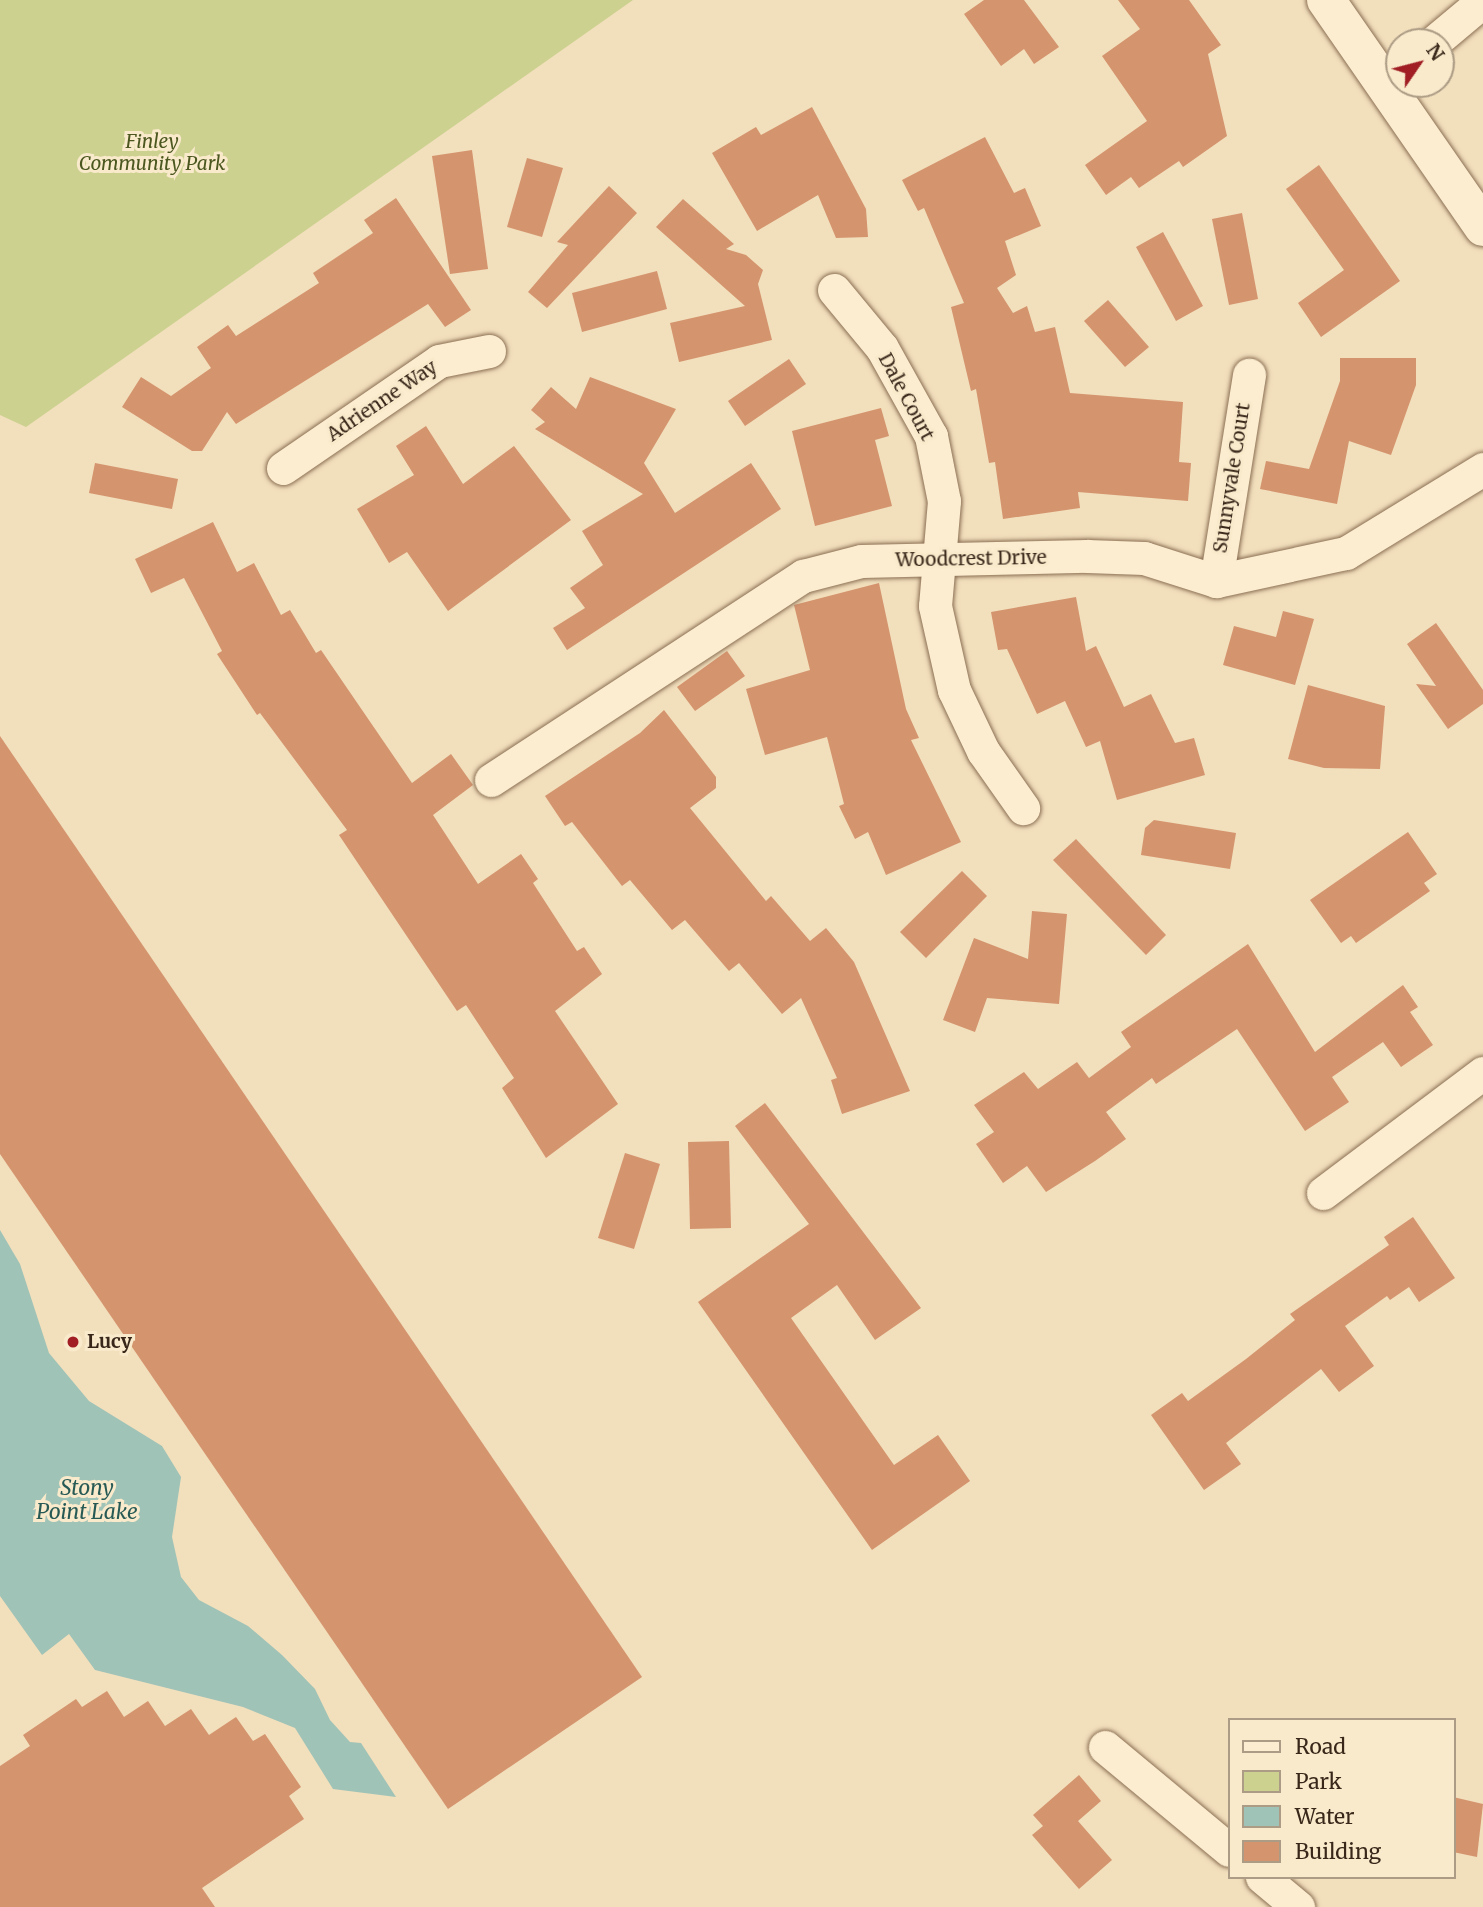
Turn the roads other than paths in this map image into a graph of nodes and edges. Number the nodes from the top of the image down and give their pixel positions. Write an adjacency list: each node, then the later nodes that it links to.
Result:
1 (1326, 0): 4 (main road)
2 (1483, 1): 3 (street)
3 (1451, 28)
4 (1385, 69)
5 (1404, 98): 6 (main road)
6 (1483, 227)
7 (834, 290): 12 (street, Dale Court)
8 (489, 351): 10 (street, Adrienne Way)
9 (1248, 375): 13 (street, Sunnyvale Court)
10 (283, 468)
11 (1483, 468): 13 (street, Woodcrest Drive)
12 (937, 561): 13 (street, Woodcrest Drive); 14 (street, Woodcrest Drive); 15 (street, Dale Court)
13 (1216, 581)
14 (491, 780)
15 (1023, 808)
16 (1483, 1073): 17 (street)
17 (1323, 1193)
18 (1105, 1747): 19 (street)
19 (1228, 1849)
20 (1264, 1879): 21 (street)
21 (1298, 1907)

